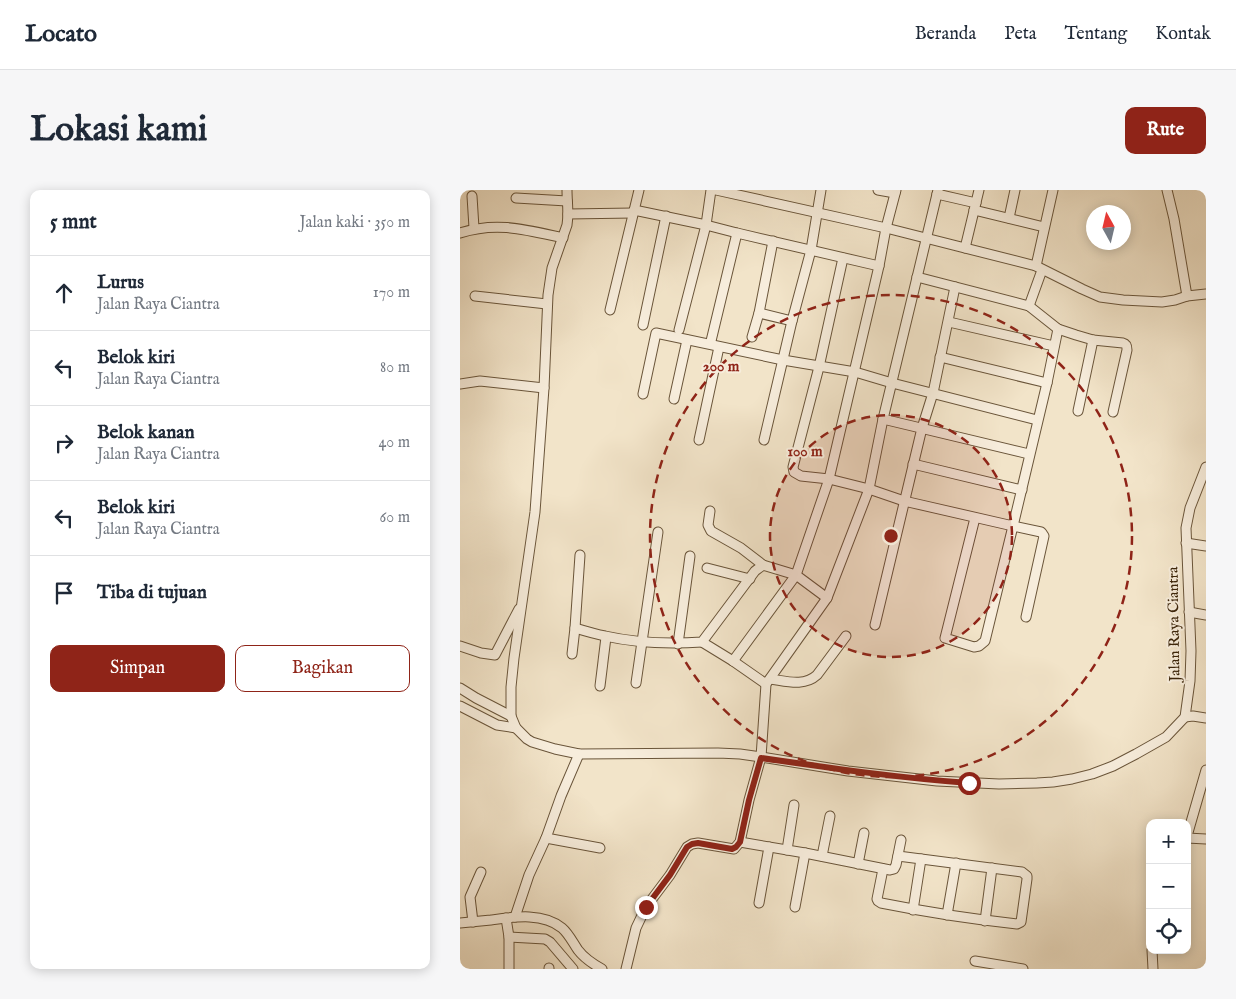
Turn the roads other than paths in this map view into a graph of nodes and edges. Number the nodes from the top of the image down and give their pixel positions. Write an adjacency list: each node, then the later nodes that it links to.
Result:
1 (567, 190): 15 (street)
2 (639, 190): 17 (street)
3 (711, 190): 22 (street)
4 (716, 190): 18 (street)
5 (821, 190): 18 (street)
6 (878, 190): 11 (street)
7 (979, 190): 16 (street)
8 (1015, 190): 21 (street)
9 (1053, 190): 23 (street)
10 (1167, 190): 40 (street)
11 (895, 192): 25 (street)
12 (937, 192): 16 (street); 29 (street)
13 (472, 196): 24 (street)
14 (516, 198): 15 (street)
15 (567, 201): 19 (street)
16 (975, 207): 21 (street); 31 (street)
17 (634, 212): 19 (street); 20 (street); 43 (street)
18 (817, 212): 25 (street); 32 (street)
19 (568, 214): 28 (street)
20 (666, 216): 22 (street); 47 (street)
21 (1009, 218): 23 (street)
22 (706, 225): 27 (street); 49 (street)
23 (1044, 227): 35 (street)
24 (474, 228): 26 (street); 28 (street)
25 (886, 228): 29 (street); 34 (street)
26 (460, 233)
27 (737, 233): 30 (street); 53 (street)
28 (563, 238): 41 (street)
29 (926, 238): 31 (street); 36 (street)
30 (774, 241): 32 (street); 44 (street)
31 (965, 248): 35 (street)
32 (810, 250): 33 (street); 45 (street)
33 (843, 258): 34 (street); 58 (street)
34 (879, 266): 59 (street)
35 (1039, 268): 40 (street); 42 (street)
36 (917, 277): 37 (street); 60 (street)
37 (956, 287): 42 (street); 46 (street)
38 (1206, 294): 40 (street)
39 (475, 296): 41 (street)
40 (1187, 296)
41 (547, 304): 63 (street)
42 (1029, 306): 48 (street)
43 (610, 310)
44 (759, 313): 45 (street); 50 (street)
45 (792, 321): 57 (street)
46 (948, 322): 54 (street); 56 (street)
47 (643, 325)
48 (1058, 329): 52 (street); 54 (street)
49 (679, 330)
50 (752, 337)
51 (687, 340): 55 (street); 65 (street); 66 (street)
52 (1093, 340): 67 (street); 68 (street)
53 (711, 341)
54 (1054, 346): 61 (street)
55 (719, 347): 57 (street); 72 (street)
56 (940, 357): 61 (street); 64 (street)
57 (782, 360): 58 (street); 73 (street)
58 (819, 367): 59 (street); 77 (street)
59 (854, 372): 60 (street); 77 (street)
60 (892, 383): 64 (street); 69 (street)
61 (1047, 383): 70 (street)
62 (460, 384): 63 (street)
63 (544, 388): 94 (street)
64 (933, 393): 70 (street); 71 (street)
65 (643, 394)
66 (674, 399)
67 (1078, 411)
68 (1113, 412)
69 (883, 419): 71 (street); 78 (street)
70 (1037, 420): 74 (street)
71 (922, 428): 74 (street); 75 (street)
72 (699, 440)
73 (764, 440)
74 (1029, 454): 79 (street)
75 (913, 464): 79 (street); 80 (street)
76 (1206, 467): 85 (street, Jalan Raya Ciantra)
77 (829, 479): 78 (street); 91 (street)
78 (869, 489): 80 (street); 93 (street)
79 (1022, 490): 83 (street)
80 (904, 501): 82 (street); 98 (street)
81 (710, 511): 89 (street)
82 (976, 518): 83 (street); 83 (street)
83 (1013, 526): 97 (street)
84 (658, 532): 102 (street)
85 (1186, 542): 86 (street); 95 (street, Jalan Raya Ciantra)
86 (1206, 546)
87 (580, 555): 99 (street)
88 (690, 556): 104 (street)
89 (764, 565): 91 (street); 92 (street)
90 (707, 568): 92 (street)
91 (796, 575): 93 (street); 107 (street)
92 (750, 579): 103 (street)
93 (828, 598): 108 (street)
94 (522, 605): 105 (street); 113 (street)
95 (1189, 612): 96 (street); 114 (street, Jalan Raya Ciantra)
96 (1206, 615)
97 (1026, 617)
98 (875, 625)
99 (575, 628): 101 (street); 106 (street)
100 (846, 636): 108 (street)
101 (606, 637): 102 (street); 110 (street)
102 (642, 641): 104 (street); 109 (street)
103 (702, 642): 104 (street); 107 (street)
104 (678, 644)
105 (460, 646)
106 (572, 654)
107 (733, 661): 108 (street)
108 (768, 681): 118 (street)
109 (636, 683)
110 (600, 686)
111 (460, 688): 113 (street)
112 (460, 706): 116 (street)
113 (512, 716): 116 (street)
114 (1184, 717): 115 (street); 118 (street)
115 (1206, 718)
116 (516, 728): 117 (street)
117 (579, 754): 118 (street); 126 (street)
118 (761, 758): 129 (street)
119 (1206, 770): 120 (street)
120 (1202, 799): 123 (street)
121 (794, 805): 132 (street)
122 (830, 816): 134 (street)
123 (1191, 827)
124 (864, 833): 138 (street)
125 (1191, 837): 127 (street)
126 (546, 838): 131 (street); 146 (street)
127 (1206, 839)
128 (901, 840): 135 (street)
129 (740, 842): 130 (street); 156 (street)
130 (769, 846): 132 (street); 142 (street)
131 (600, 848)
132 (787, 850): 133 (street)
133 (805, 853): 134 (street); 143 (street)
134 (822, 856): 138 (street)
135 (898, 856): 136 (street); 140 (street)
136 (921, 859): 137 (street); 144 (street)
137 (956, 863): 139 (street); 145 (street)
138 (858, 864): 140 (street)
139 (992, 868): 147 (street); 147 (street)
140 (883, 870): 144 (street)
141 (481, 872): 148 (street)
142 (759, 903)
143 (794, 907)
144 (913, 910): 145 (street)
145 (948, 915): 147 (street)
146 (510, 917): 148 (street); 150 (street); 155 (street)
147 (985, 921)
148 (472, 922): 149 (street)
149 (460, 923)
150 (509, 937): 153 (street); 154 (street)
151 (1152, 954): 158 (street)
152 (975, 961): 157 (street)
153 (509, 969)
154 (573, 969)
155 (602, 969)
156 (626, 969)
157 (1023, 969)
158 (1153, 969)

